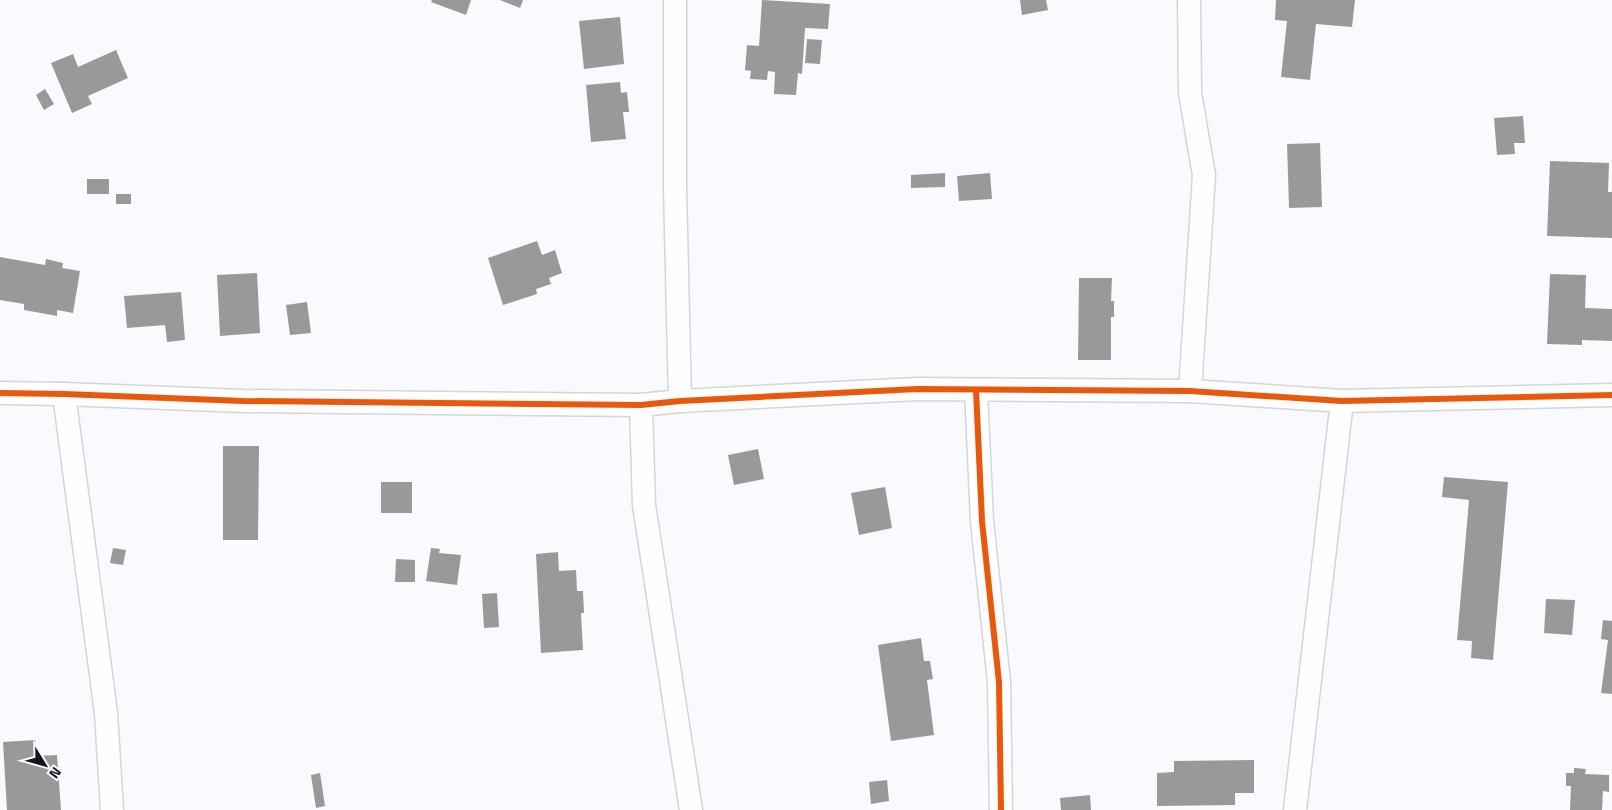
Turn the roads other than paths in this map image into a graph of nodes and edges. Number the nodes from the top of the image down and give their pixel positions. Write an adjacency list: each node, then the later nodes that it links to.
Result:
1 (675, 0): 8 (street)
2 (1189, 0): 4 (street)
3 (976, 390): 4 (street); 8 (street); 13 (street)
4 (1190, 391): 9 (street)
5 (0, 394): 6 (street)
6 (64, 394): 10 (street); 11 (street)
7 (1612, 395): 9 (street)
8 (680, 401): 10 (street)
9 (1342, 401): 14 (street)
10 (641, 405): 12 (street)
11 (112, 810)
12 (691, 810)
13 (1001, 810)
14 (1295, 810)

